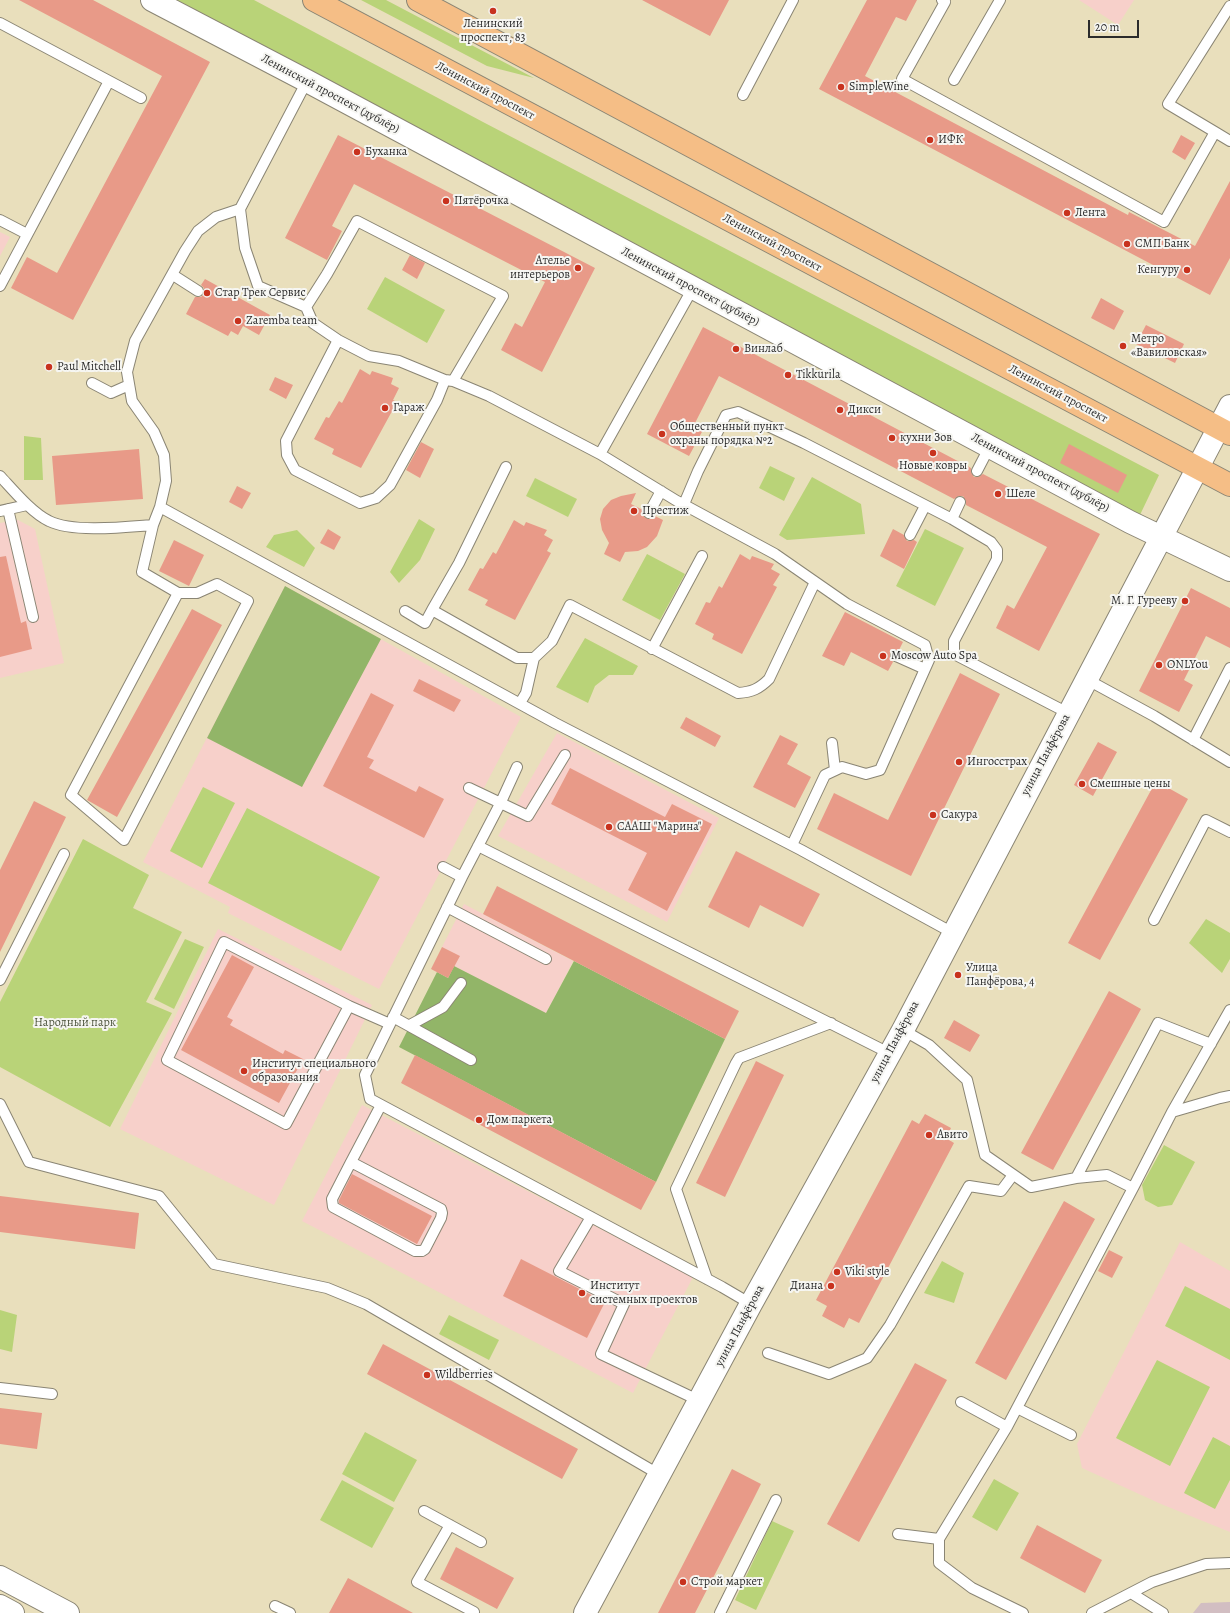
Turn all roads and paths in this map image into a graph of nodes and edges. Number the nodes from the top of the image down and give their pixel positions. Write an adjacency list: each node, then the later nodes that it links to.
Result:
1 (152, 0): 11 (street, Ленинский проспект (дублёр))
2 (314, 0): 33 (main road, Ленинский проспект)
3 (418, 0): 29 (main road)
4 (793, 0): 12 (lane)
5 (942, 0): 14 (lane)
6 (1000, 0): 9 (lane)
7 (1230, 6): 14 (lane)
8 (0, 23): 10 (lane)
9 (954, 80)
10 (109, 81): 13 (lane); 18 (lane)
11 (307, 81): 16 (lane); 21 (street, Ленинский проспект (дублёр))
12 (743, 95)
13 (141, 98)
14 (1214, 132): 15 (lane)
15 (1230, 141)
16 (240, 209): 19 (lane); 23 (lane)
17 (0, 220): 18 (lane)
18 (28, 234): 20 (lane)
19 (173, 275): 22 (lane); 27 (lane)
20 (0, 286)
21 (693, 288): 30 (street, Ленинский проспект (дублёр)); 31 (lane)
22 (198, 291)
23 (306, 307): 24 (lane); 25 (lane)
24 (338, 340): 25 (lane); 25 (lane)
25 (449, 380): 31 (lane)
26 (92, 383): 27 (lane)
27 (129, 385): 42 (lane)
28 (1230, 406): 29 (street, улица Панфёрова)
29 (1224, 431): 33 (street, улица Панфёрова)
30 (990, 446): 34 (lane); 48 (street, Ленинский проспект (дублёр))
31 (600, 454): 37 (lane)
32 (506, 467): 53 (lane)
33 (1198, 468): 36 (main road, Ленинский проспект); 48 (street, улица Панфёрова)
34 (977, 471)
35 (0, 476): 40 (lane)
36 (1230, 485)
37 (661, 490): 39 (lane); 44 (lane)
38 (960, 502): 45 (lane)
39 (684, 504): 41 (lane); 51 (lane)
40 (27, 505): 43 (lane); 46 (lane)
41 (925, 506): 45 (lane); 47 (lane)
42 (160, 507): 46 (lane); 62 (lane)
43 (4, 510): 55 (lane)
44 (649, 513)
45 (952, 519): 63 (lane)
46 (153, 526): 52 (lane)
47 (910, 535)
48 (1161, 537): 50 (street, Ленинский проспект (дублёр)); 61 (street, улица Панфёрова)
49 (702, 556): 56 (lane)
50 (1230, 570)
51 (815, 582): 56 (lane); 60 (lane)
52 (178, 593): 52 (lane)
53 (432, 610): 54 (lane); 58 (lane)
54 (405, 611)
55 (33, 616)
56 (652, 649): 58 (lane)
57 (896, 656): 60 (lane)
58 (534, 658): 62 (lane)
59 (1230, 668): 64 (lane)
60 (925, 669): 69 (lane)
61 (1086, 679): 63 (street, улица Панфёрова); 64 (lane)
62 (520, 703): 73 (lane)
63 (1068, 713): 80 (street, улица Панфёрова)
64 (1193, 740): 67 (lane)
65 (832, 743): 69 (lane)
66 (565, 755): 71 (lane)
67 (1230, 762)
68 (517, 767): 71 (lane)
69 (835, 770): 73 (lane)
70 (469, 788): 71 (lane)
71 (501, 802): 74 (lane)
72 (1230, 832): 79 (lane)
73 (792, 845): 80 (lane)
74 (478, 846): 77 (lane); 87 (lane)
75 (64, 854): 82 (lane)
76 (443, 867): 77 (lane)
77 (462, 877): 78 (lane)
78 (447, 907): 81 (lane); 86 (lane)
79 (1154, 920)
80 (953, 933): 89 (street, улица Панфёрова)
81 (546, 959)
82 (0, 980)
83 (461, 983): 88 (lane)
84 (349, 1006): 84 (lane); 86 (lane)
85 (1230, 1010): 90 (lane)
86 (391, 1020): 88 (lane); 95 (lane)
87 (831, 1023): 91 (lane); 102 (lane)
88 (410, 1026): 92 (lane)
89 (903, 1030): 91 (street, улица Панфёрова); 98 (lane)
90 (1211, 1044): 96 (lane); 99 (lane)
91 (889, 1053): 103 (street, улица Панфёрова)
92 (471, 1060)
93 (1230, 1096): 96 (lane)
94 (0, 1104): 112 (lane)
95 (381, 1105): 97 (lane); 101 (lane)
96 (1172, 1112): 100 (lane)
97 (351, 1162): 97 (lane)
98 (1013, 1175): 99 (lane); 104 (lane)
99 (1076, 1178): 100 (lane)
100 (1133, 1188): 109 (lane)
101 (591, 1217): 102 (lane); 107 (lane)
102 (707, 1279): 103 (lane)
103 (751, 1304): 107 (street, улица Панфёрова)
104 (768, 1353)
105 (0, 1388): 106 (lane)
106 (52, 1394)
107 (700, 1401): 112 (street, улица Панфёрова)
108 (961, 1402): 110 (lane)
109 (1017, 1408): 110 (lane); 111 (lane)
110 (1007, 1427): 117 (lane)
111 (1071, 1435)
112 (660, 1475): 128 (street, улица Панфёрова)
113 (776, 1500): 129 (lane)
114 (424, 1511): 115 (lane)
115 (450, 1525): 118 (lane); 127 (lane)
116 (898, 1534): 117 (lane)
117 (939, 1539): 130 (lane)
118 (481, 1542)
119 (1230, 1562): 121 (lane)
120 (0, 1577): 125 (street)
121 (1131, 1593): 131 (lane); 132 (lane)
122 (0, 1606): 124 (street)
123 (275, 1606): 126 (lane)
124 (12, 1613)
125 (68, 1613)
126 (290, 1613)
127 (474, 1613)
128 (586, 1613)
129 (720, 1613)
130 (1023, 1613)
131 (1092, 1613)
132 (1163, 1613)

